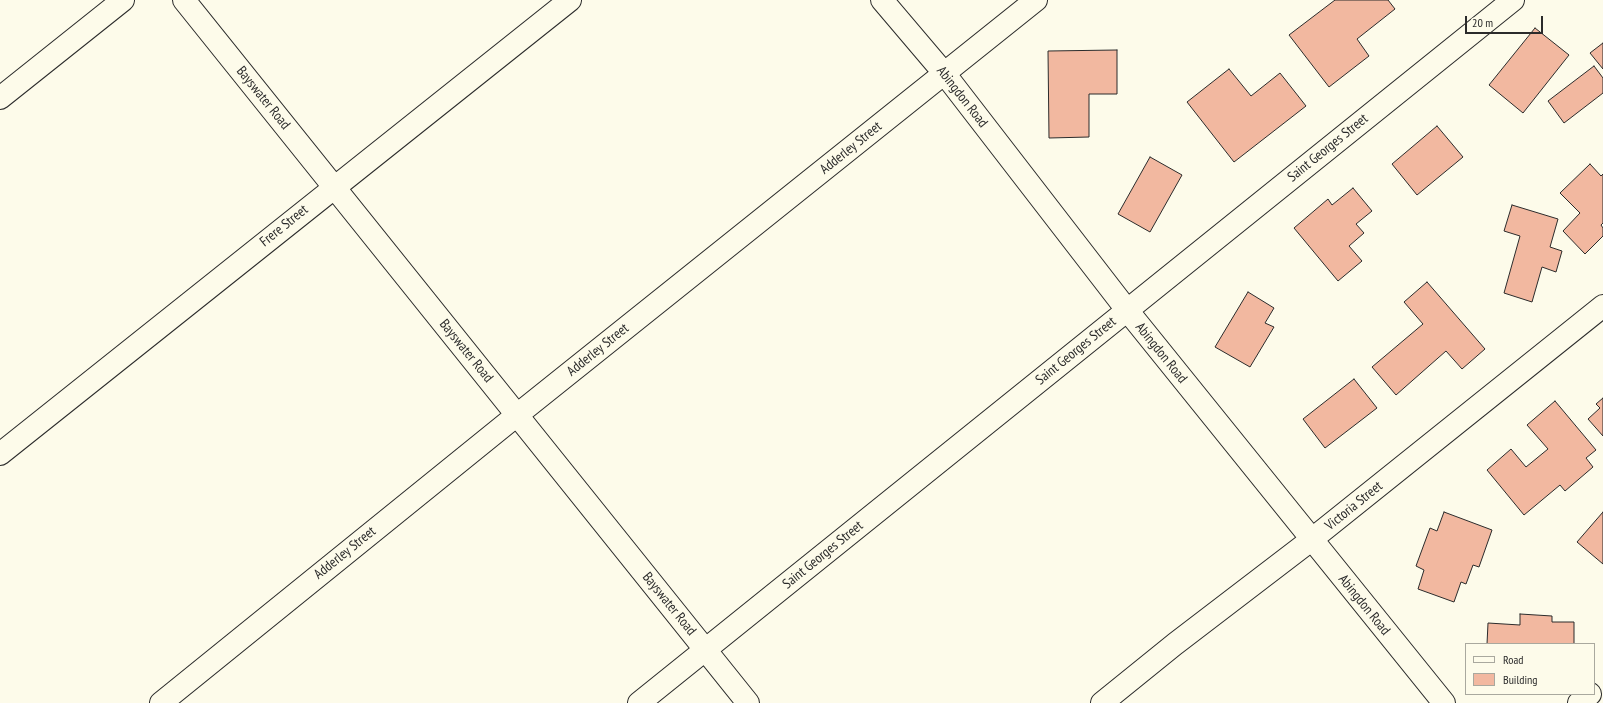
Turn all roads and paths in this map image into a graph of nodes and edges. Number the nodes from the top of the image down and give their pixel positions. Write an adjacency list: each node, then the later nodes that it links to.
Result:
1 (123, 0): 8 (street)
2 (184, 0): 9 (street, Bayswater Road)
3 (570, 0): 9 (street, Frere Street)
4 (882, 0): 7 (street, Abingdon Road)
5 (1036, 0): 7 (street, Adderley Street)
6 (1513, 0): 11 (street, Saint Georges Street)
7 (944, 73): 11 (street, Abingdon Road); 12 (street, Adderley Street)
8 (0, 98)
9 (334, 186): 12 (street, Bayswater Road); 13 (street, Frere Street)
10 (1603, 306): 14 (street, Victoria Street)
11 (1127, 310): 14 (street, Abingdon Road); 15 (street, Saint Georges Street)
12 (517, 414): 15 (street, Bayswater Road); 19 (street, Adderley Street)
13 (0, 454)
14 (1311, 540): 22 (street, Victoria Street); 23 (street, Abingdon Road)
15 (705, 650): 20 (street, Saint Georges Street); 21 (street, Bayswater Road)
16 (1603, 684): 17 (street)
17 (1595, 690)
18 (1589, 695): 24 (street)
19 (161, 703)
20 (638, 703)
21 (748, 703)
22 (1102, 703)
23 (1444, 703)
24 (1579, 703)

